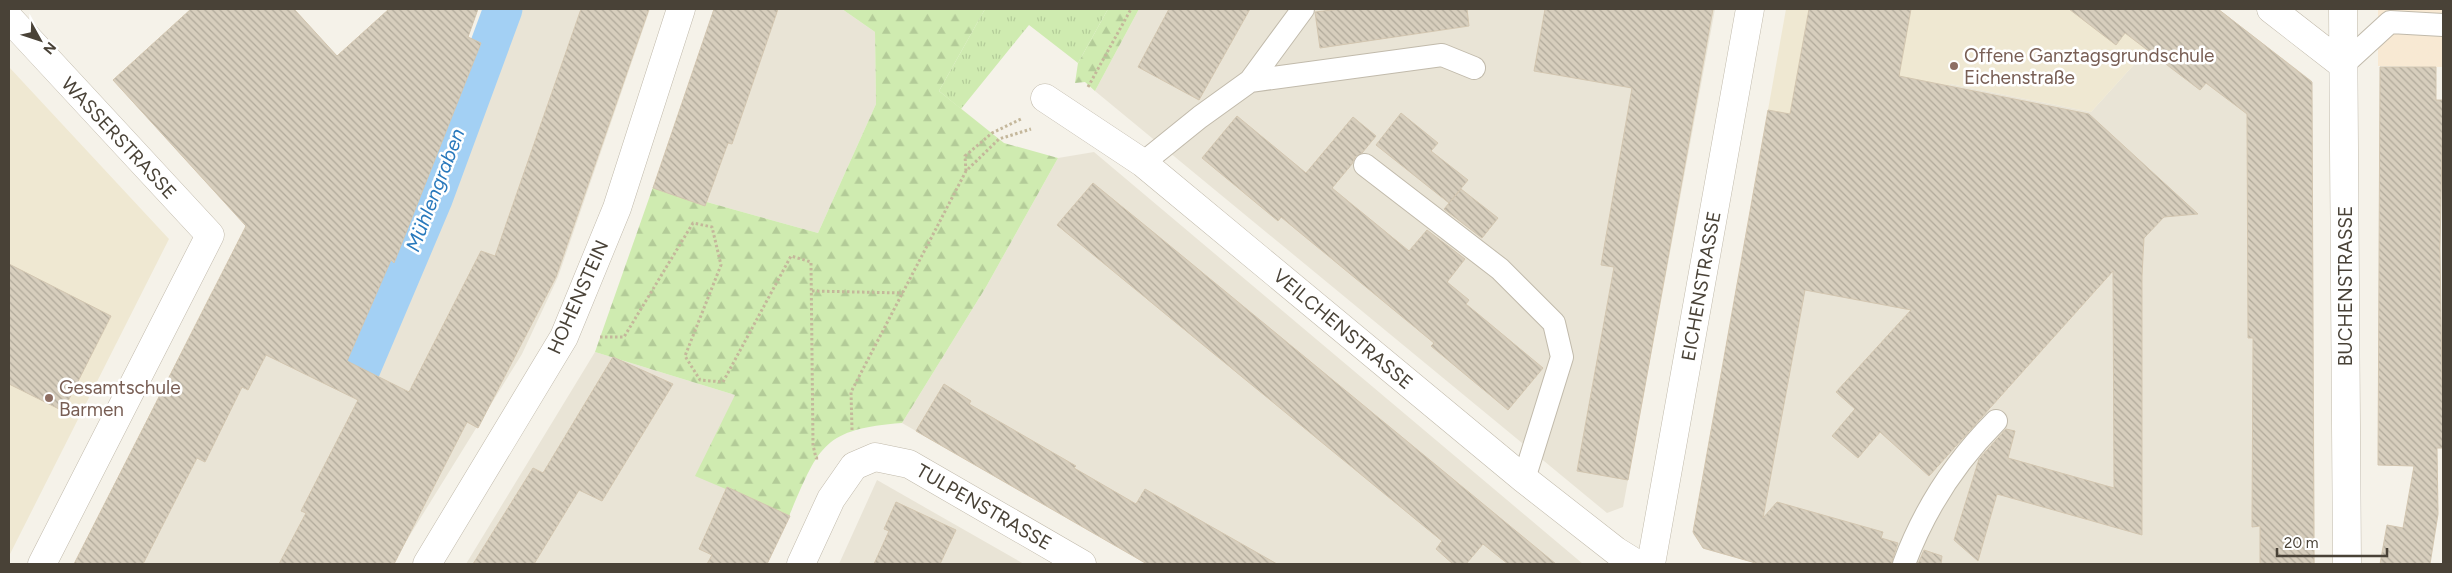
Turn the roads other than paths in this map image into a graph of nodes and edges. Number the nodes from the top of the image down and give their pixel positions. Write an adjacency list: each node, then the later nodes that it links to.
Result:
1 (681, 9): 17 (street, HOHENSTEIN)
2 (1303, 9): 10 (lane)
3 (1750, 9): 21 (street, EICHENSTRASSE)
4 (2271, 9): 8 (street)
5 (2343, 9): 8 (street, BUCHENSTRASSE)
6 (9, 18): 16 (street, WASSERSTRASSE)
7 (2443, 25): 8 (lane)
8 (2343, 65): 23 (street, BUCHENSTRASSE)
9 (1474, 68): 10 (lane)
10 (1250, 81): 12 (lane)
11 (1045, 98): 12 (street, VEILCHENSTRASSE)
12 (1143, 163): 15 (street, VEILCHENSTRASSE)
13 (1365, 165): 15 (lane)
14 (1996, 421): 22 (lane)
15 (1524, 479): 20 (street, VEILCHENSTRASSE)
16 (42, 564)
17 (427, 564)
18 (801, 564): 19 (street, TULPENSTRASSE)
19 (1082, 564)
20 (1637, 564)
21 (1651, 564)
22 (1904, 564)
23 (2347, 564)

